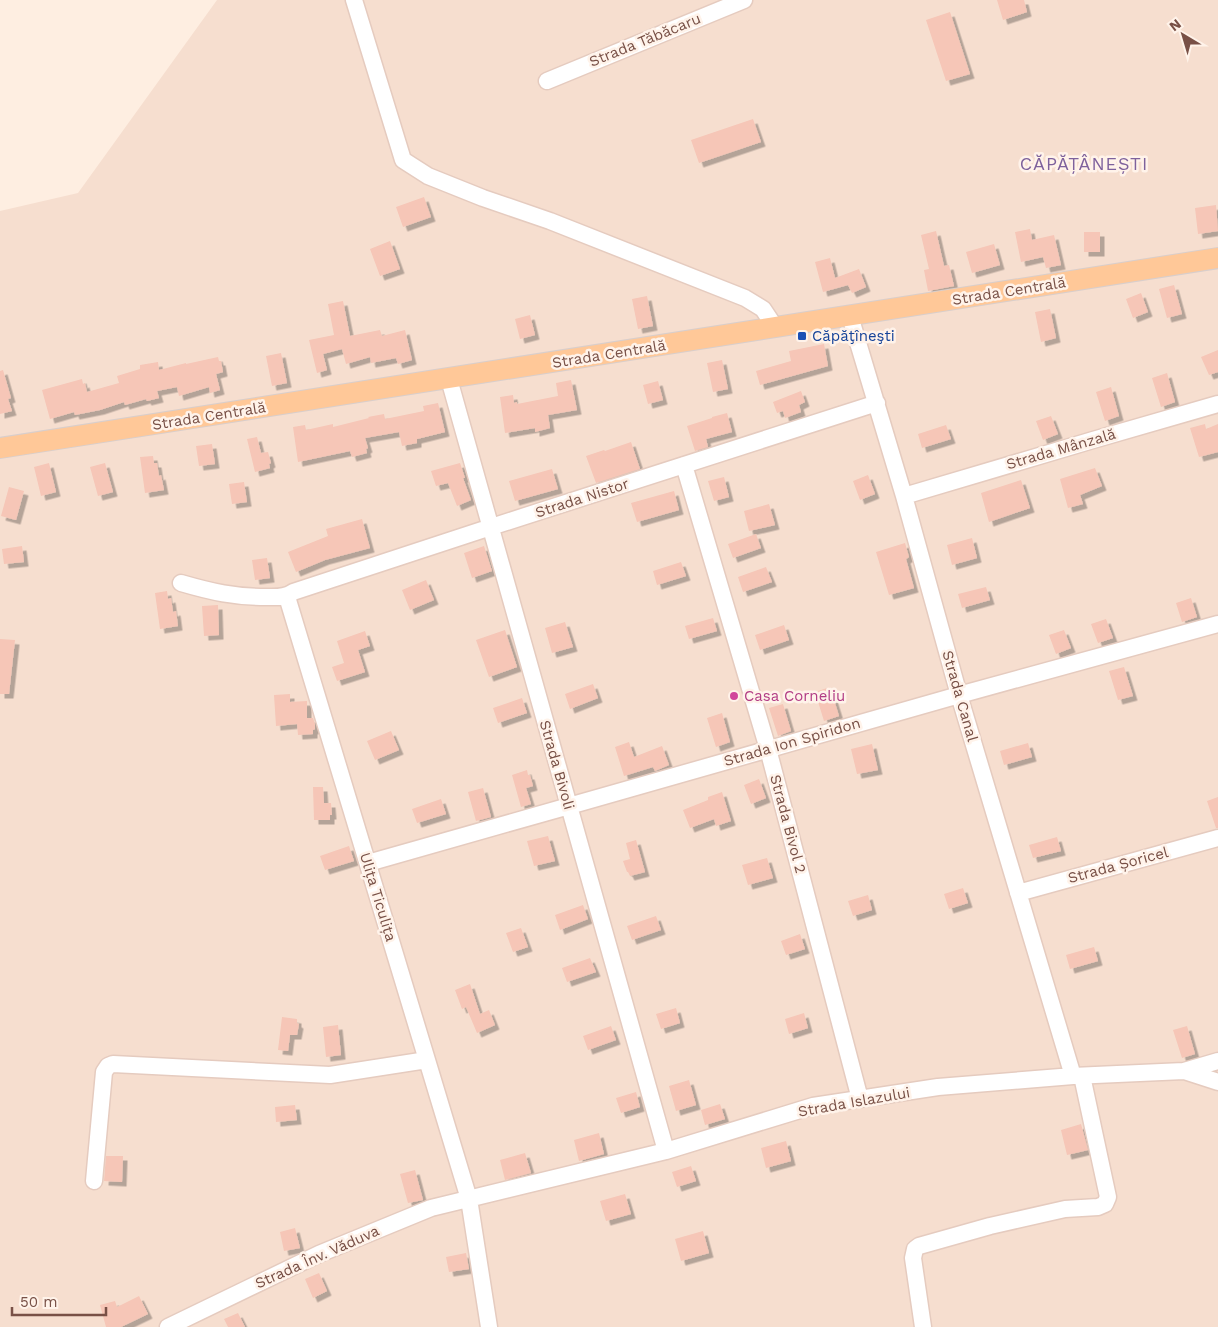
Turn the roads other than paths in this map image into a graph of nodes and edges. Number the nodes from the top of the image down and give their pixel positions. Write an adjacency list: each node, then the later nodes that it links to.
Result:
1 (354, 0): 7 (street)
2 (744, 0): 3 (street, Strada Tăbăcaru)
3 (716, 5): 4 (street, Strada Tăbăcaru)
4 (547, 81)
5 (1218, 258): 6 (main road, Strada Centrală)
6 (850, 316): 7 (main road, Strada Centrală); 9 (street, Strada Canal)
7 (775, 328): 8 (main road, Strada Centrală)
8 (449, 379): 11 (main road, Strada Centrală); 14 (street, Strada Bivoli)
9 (877, 403): 12 (street, Strada Nistor); 13 (street, Strada Canal)
10 (1218, 404): 13 (street, Strada Mânzală)
11 (0, 448)
12 (684, 465): 14 (street, Strada Nistor); 19 (street, Strada Bivol 2)
13 (904, 496): 18 (street, Strada Canal)
14 (492, 527): 16 (street, Strada Nistor); 20 (street, Strada Bivoli)
15 (181, 583): 16 (street)
16 (289, 596): 22 (street, Ulița Ticulița)
17 (1218, 624): 18 (street, Strada Ion Spiridon)
18 (959, 694): 19 (street, Strada Ion Spiridon); 23 (street, Strada Canal)
19 (768, 749): 20 (street, Strada Ion Spiridon); 29 (street, Strada Bivol 2)
20 (569, 806): 22 (street, Strada Ion Spiridon); 30 (street, Strada Bivoli)
21 (1218, 838): 23 (street, Strada Șoricel)
22 (368, 863): 24 (street, Ulița Ticulița)
23 (1018, 892): 27 (street, Strada Canal)
24 (427, 1060): 31 (street); 32 (street, Ulița Ticulița)
25 (1218, 1061): 26 (street)
26 (1184, 1071): 27 (street, Strada Islazului); 28 (street, Strada Islazului)
27 (1078, 1076): 29 (street, Strada Islazului); 35 (street, Strada Canal)
28 (1218, 1082)
29 (860, 1099): 30 (street, Strada Islazului)
30 (666, 1151): 32 (street, Strada Islazului)
31 (94, 1181)
32 (469, 1199): 33 (street, Strada Înv. Văduva); 34 (street, Ulița Ticulița)
33 (168, 1327)
34 (489, 1327)
35 (923, 1327)

